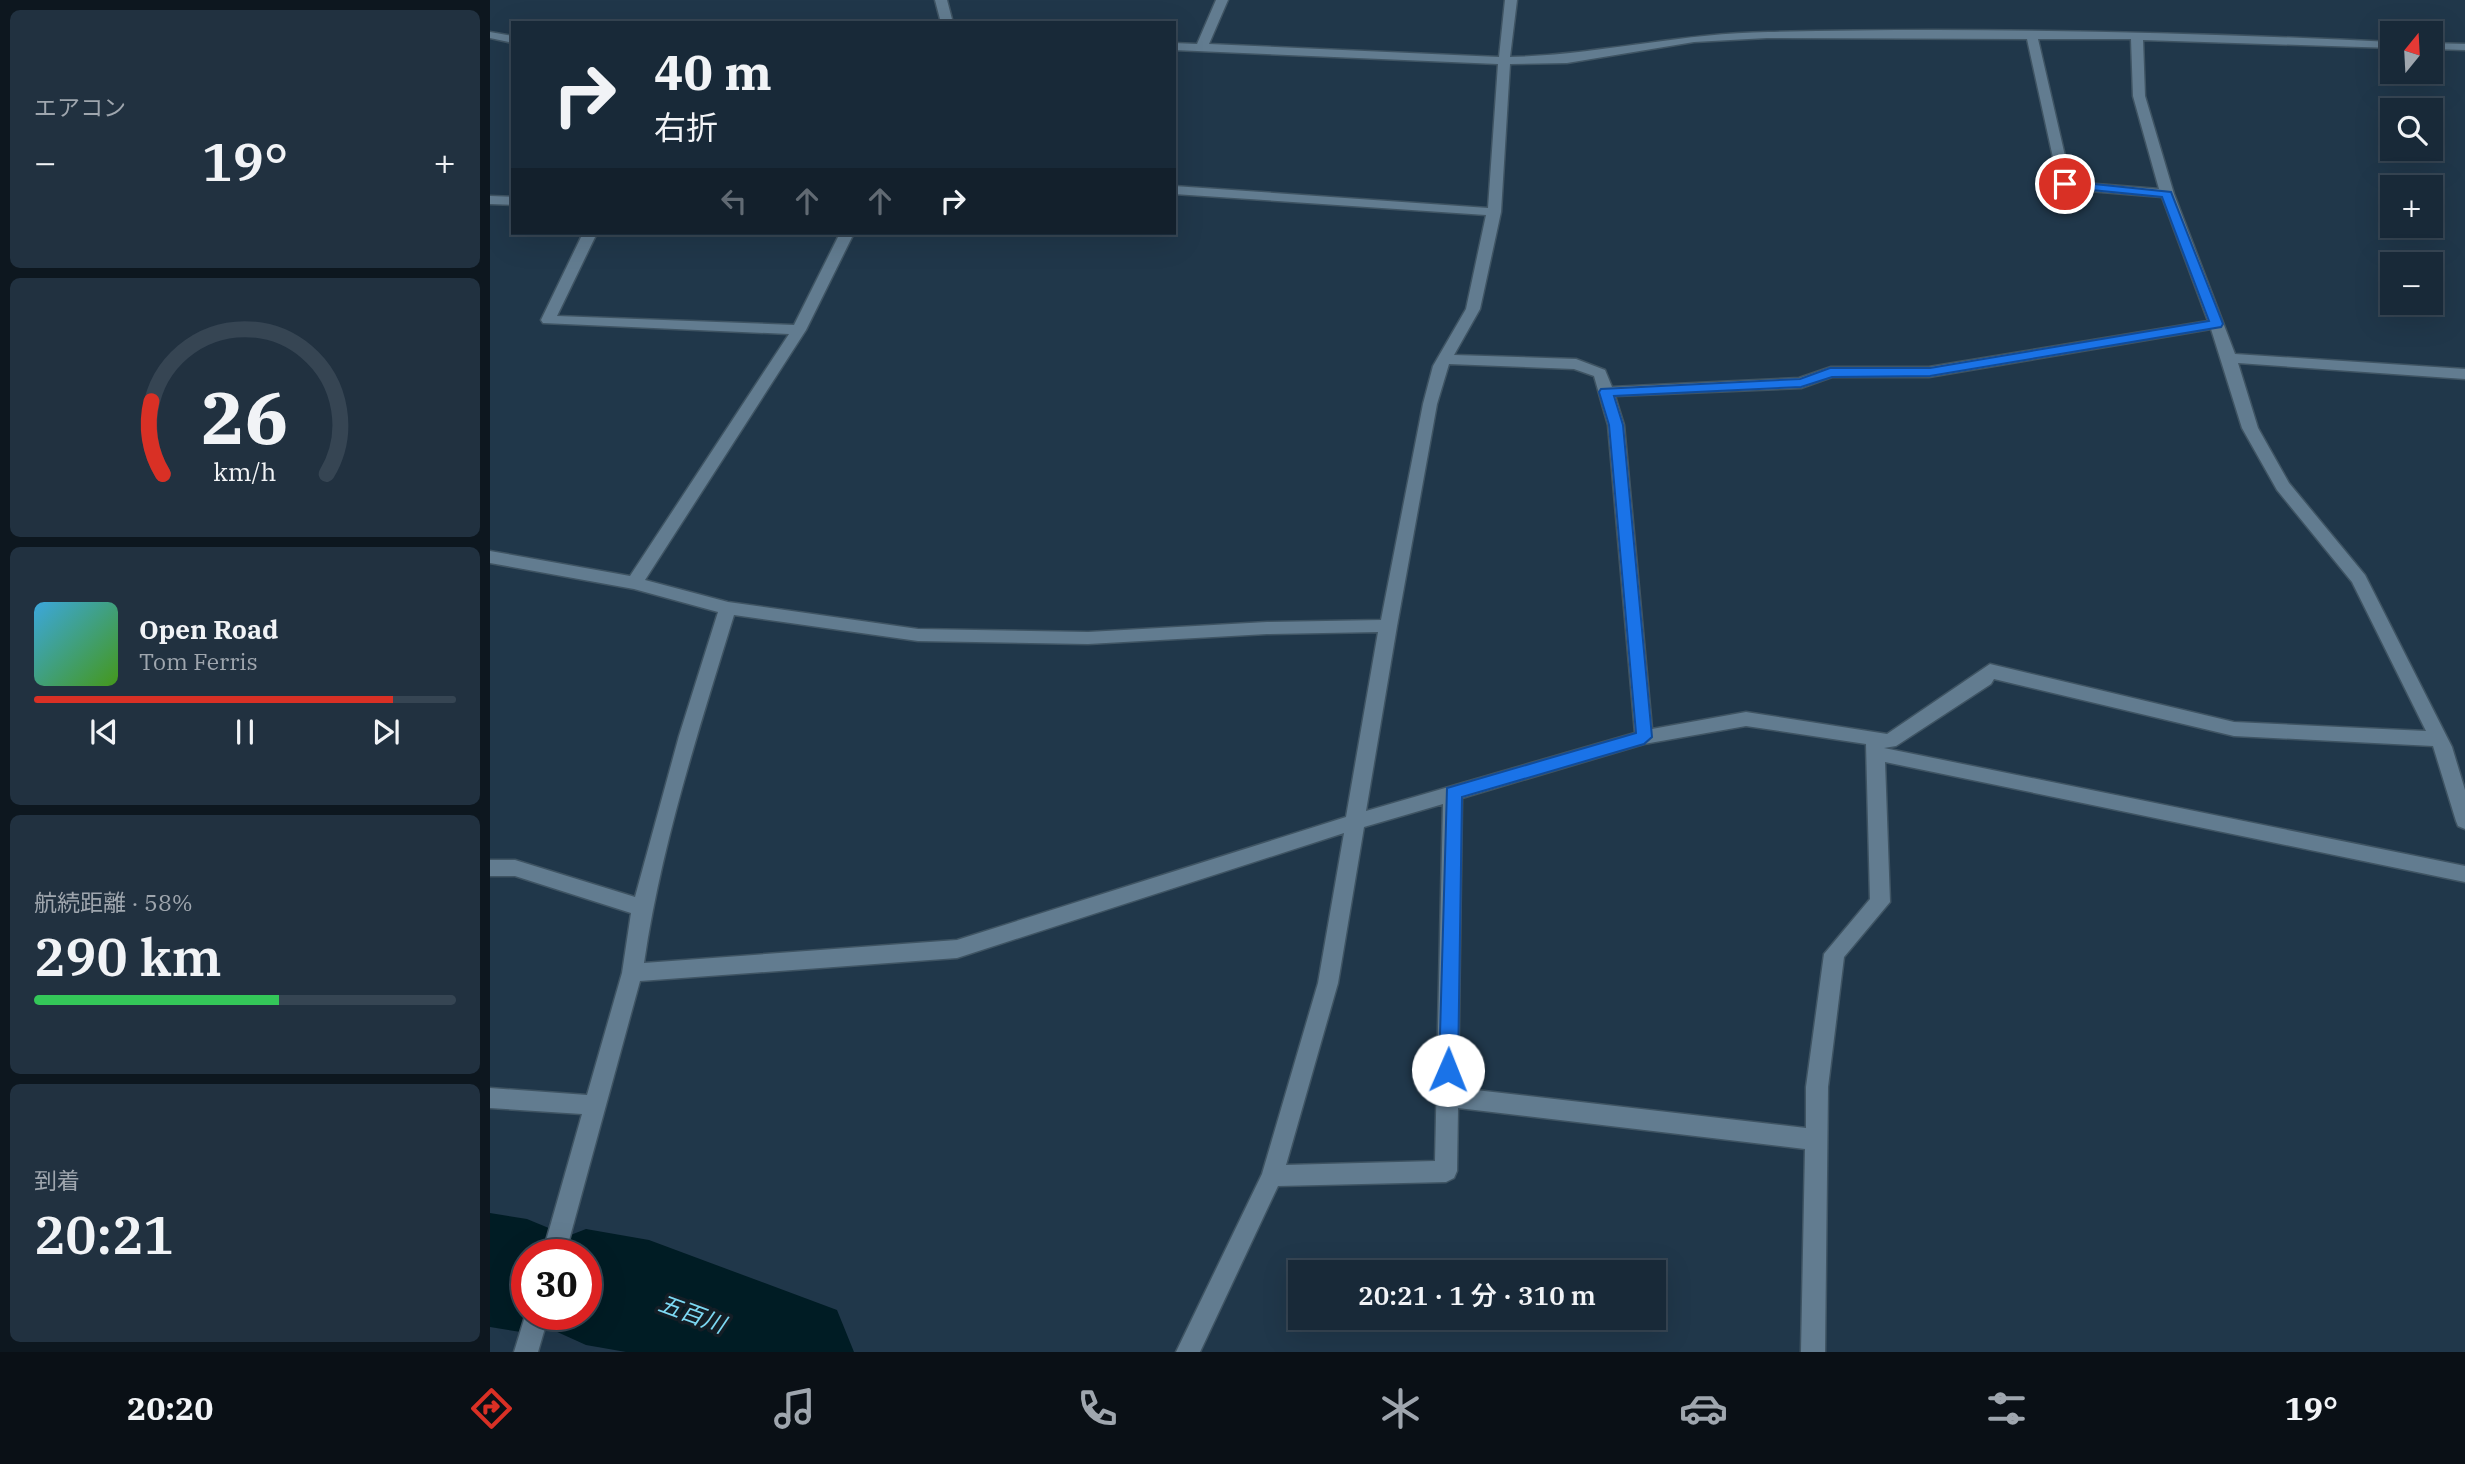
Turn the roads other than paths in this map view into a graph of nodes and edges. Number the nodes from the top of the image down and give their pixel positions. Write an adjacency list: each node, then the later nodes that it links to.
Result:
1 (941, 0): 4 (street)
2 (1222, 0): 13 (street)
3 (1511, 0): 14 (street)
4 (946, 21)
5 (490, 35): 8 (street)
6 (2137, 36): 7 (street); 9 (street); 16 (street)
7 (2032, 37): 14 (street); 16 (street)
8 (511, 40)
9 (2380, 45)
10 (1176, 46): 13 (street)
11 (2443, 46): 12 (street)
12 (2465, 47)
13 (1201, 48): 14 (street)
14 (1504, 61): 19 (street)
15 (1176, 190): 19 (street)
16 (2167, 194): 22 (street)
17 (490, 200): 18 (street)
18 (511, 201)
19 (1494, 212): 25 (street)
20 (589, 235): 23 (street)
21 (846, 235): 23 (street)
22 (2217, 324): 24 (street); 27 (street)
23 (799, 330): 29 (street)
24 (2230, 358): 26 (street); 33 (street)
25 (1444, 359): 27 (street); 31 (street)
26 (2465, 374)
27 (1606, 392): 32 (street)
28 (490, 557): 29 (street)
29 (634, 583): 30 (street)
30 (728, 608): 31 (street); 40 (street)
31 (1388, 626): 37 (street)
32 (1644, 737): 34 (street); 35 (street)
33 (2438, 739): 34 (street); 36 (street)
34 (1875, 746): 39 (street); 45 (street)
35 (1453, 793): 37 (street); 42 (street)
36 (2465, 821)
37 (1355, 822): 41 (street); 46 (street)
38 (490, 868): 40 (street)
39 (2465, 874)
40 (642, 908): 41 (street)
41 (632, 973): 44 (street)
42 (1448, 1097): 45 (street); 46 (street)
43 (490, 1098): 44 (street)
44 (594, 1105): 47 (street)
45 (1817, 1139): 51 (street)
46 (1272, 1176): 50 (street)
47 (557, 1239)
48 (532, 1330): 49 (street)
49 (527, 1348)
50 (1188, 1352)
51 (1813, 1352)

